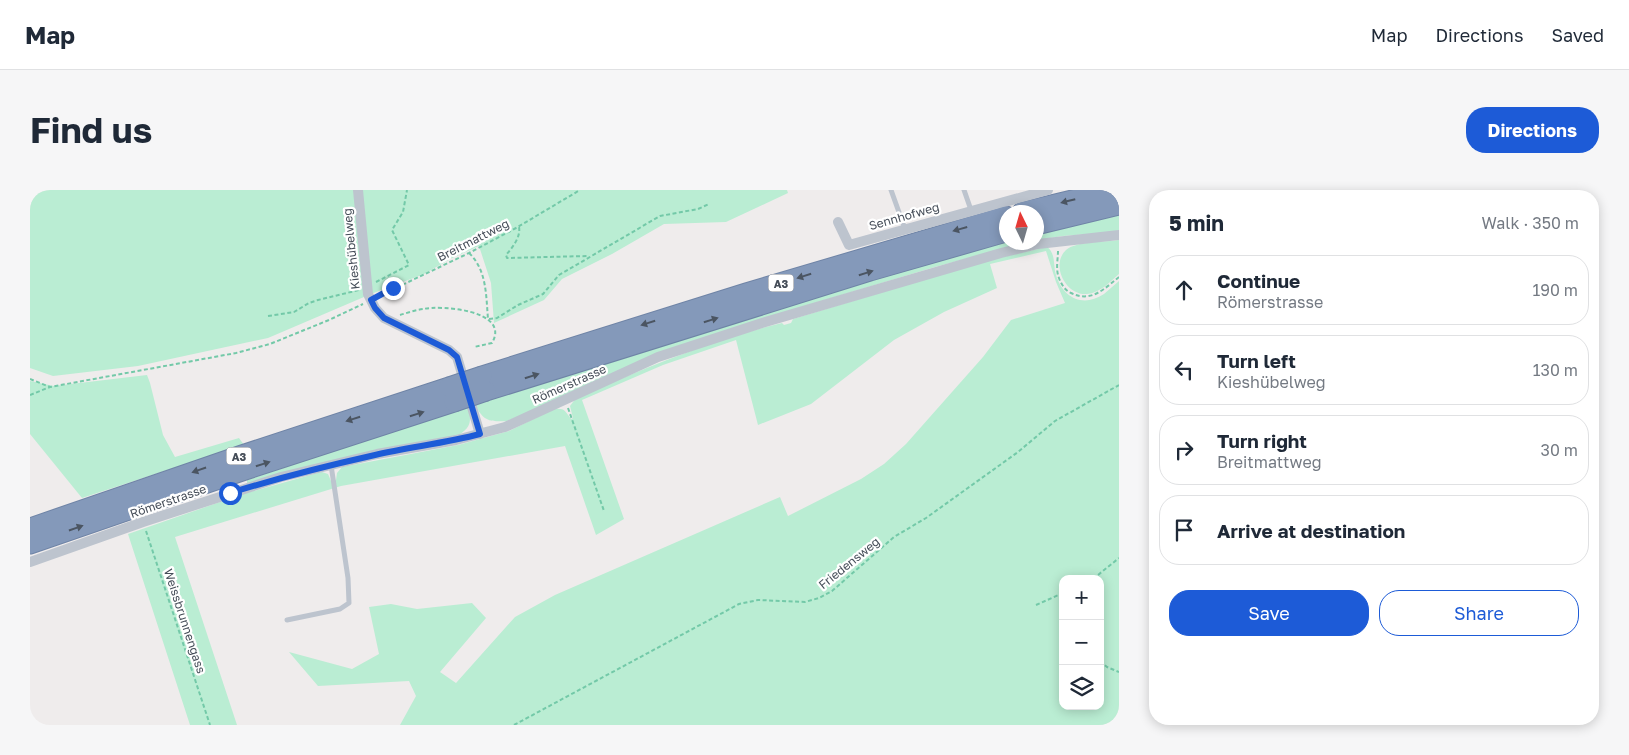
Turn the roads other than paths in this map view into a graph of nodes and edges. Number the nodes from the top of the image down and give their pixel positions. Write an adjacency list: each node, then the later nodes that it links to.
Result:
1 (358, 190): 17 (street, Kieshübelweg)
2 (891, 190): 12 (lane)
3 (964, 190): 8 (lane)
4 (1048, 190): 8 (street, Sennhofweg)
5 (1114, 190): 7 (highway, one-way to 7)
6 (1119, 205): 11 (highway)
7 (1044, 207)
8 (971, 210): 12 (street, Sennhofweg)
9 (999, 218): 15 (highway, A3, one-way to 15)
10 (838, 222): 12 (street, Sennhofweg)
11 (1044, 223)
12 (905, 229)
13 (999, 234): 15 (highway, A3, one-way to 13)
14 (1119, 235): 17 (street, Römerstrasse)
15 (484, 384): 16 (highway, A3, bridge)
16 (451, 394): 19 (highway, A3, one-way to 19); 20 (highway, A3, one-way to 16)
17 (480, 434): 18 (street, Römerstrasse)
18 (331, 465): 21 (street, Römerstrasse); 22 (lane)
19 (30, 528)
20 (30, 544)
21 (30, 562)
22 (287, 620)

